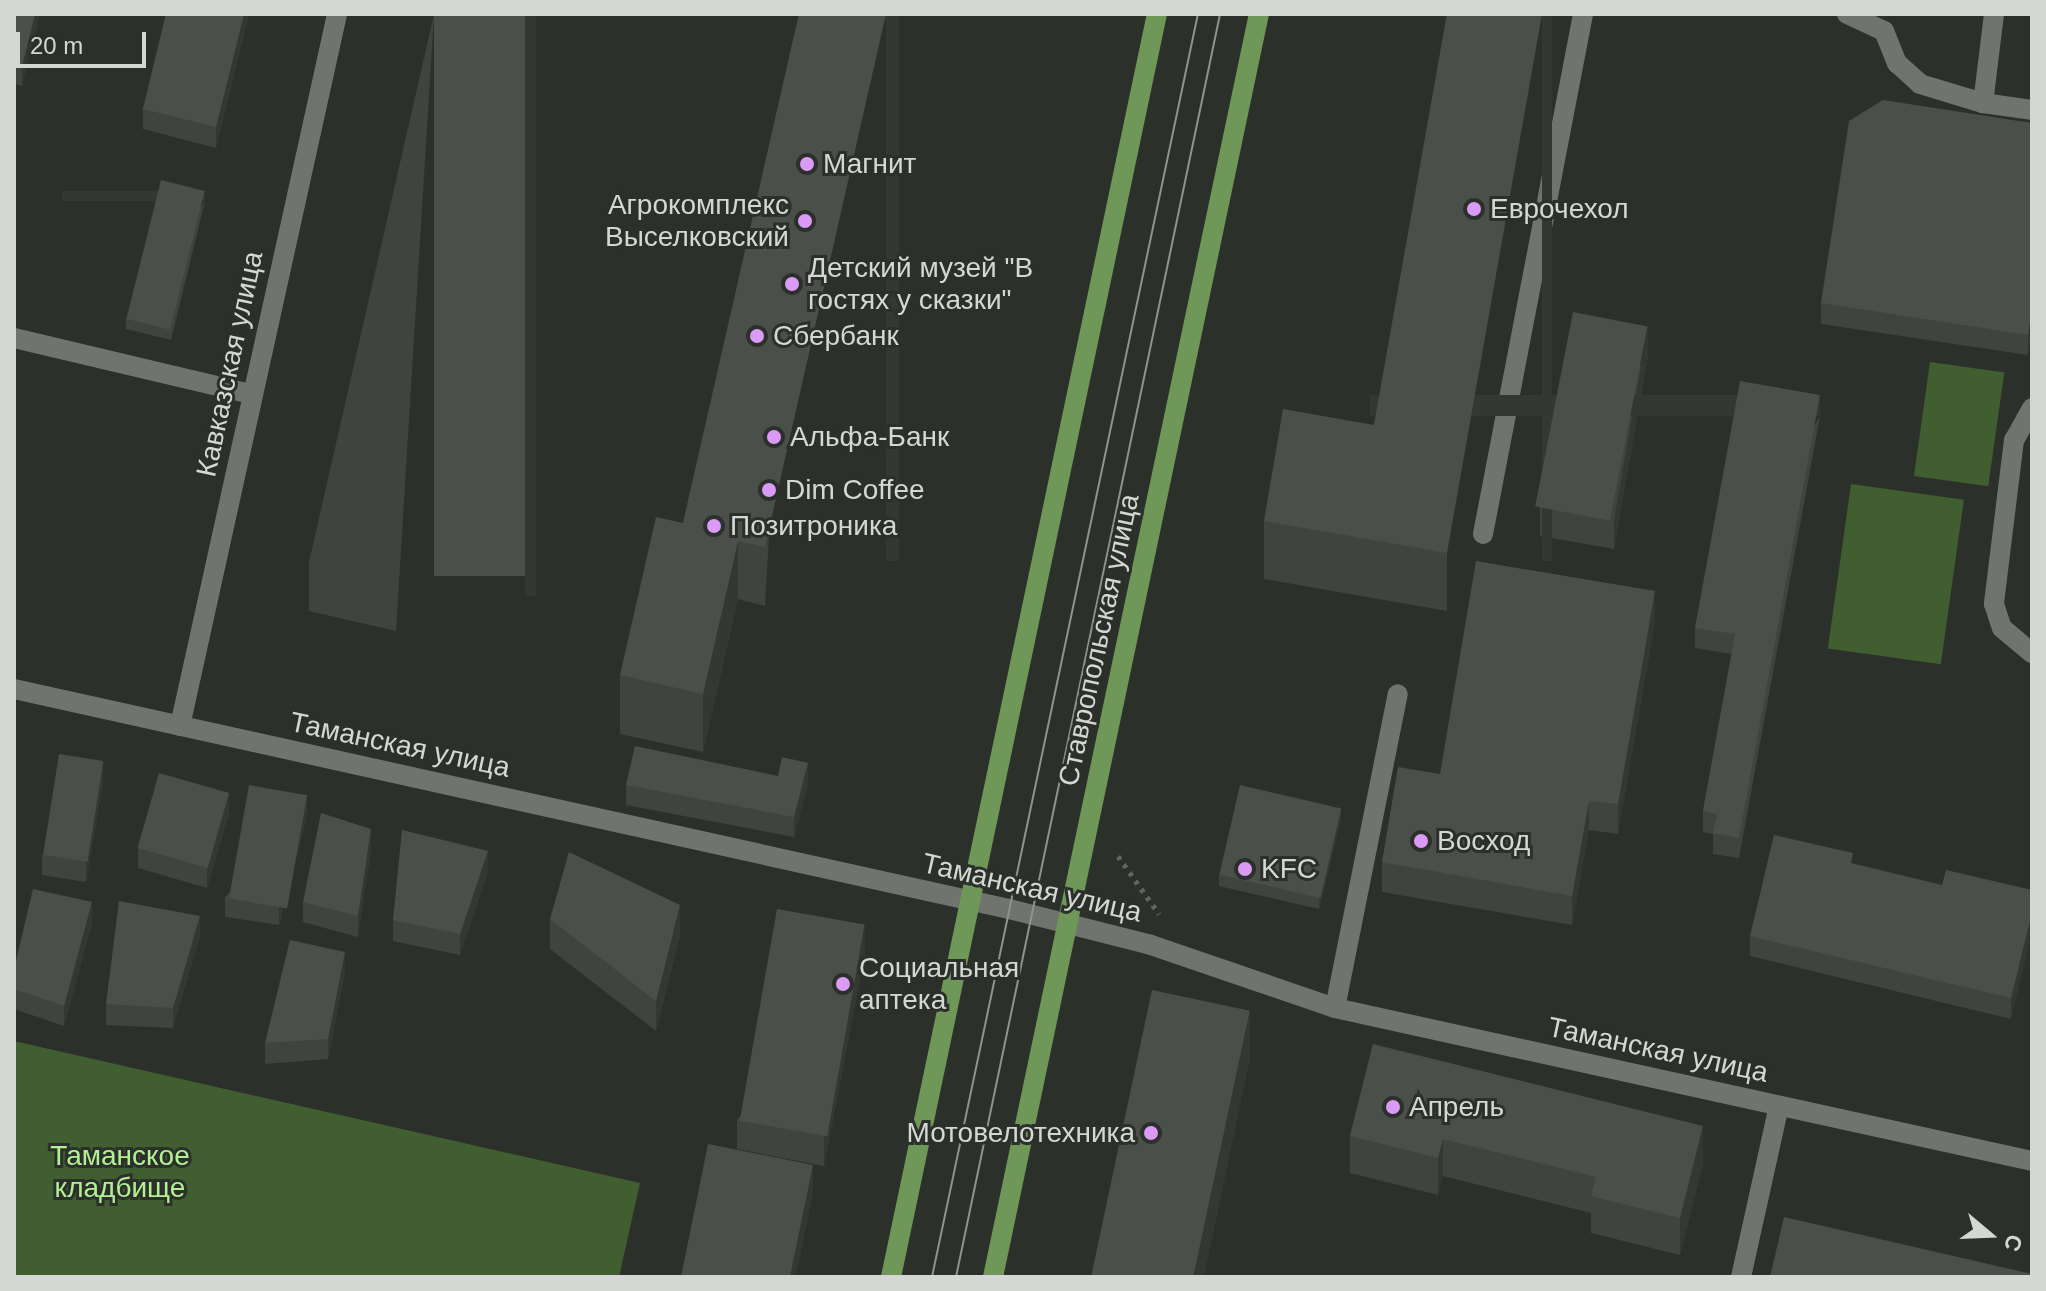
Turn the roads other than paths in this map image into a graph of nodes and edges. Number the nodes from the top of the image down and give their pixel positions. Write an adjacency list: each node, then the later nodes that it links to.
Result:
1 (337, 14): 10 (street, Кавказская улица)
2 (1157, 14): 17 (main road)
3 (1259, 14): 18 (main road, Ставропольская улица)
4 (1583, 14): 12 (street)
5 (1847, 14): 7 (street)
6 (1994, 14): 7 (street)
7 (1983, 103): 8 (street)
8 (2032, 110)
9 (14, 338): 10 (street)
10 (251, 394): 16 (street, Кавказская улица)
11 (2032, 408): 13 (street)
12 (1483, 534)
13 (2032, 653)
14 (14, 689): 16 (street, Таманская улица)
15 (1398, 694): 19 (street)
16 (180, 726): 17 (street, Таманская улица)
17 (970, 900): 18 (street, Таманская улица); 22 (main road)
18 (1070, 924): 19 (street, Таманская улица); 23 (main road, Ставропольская улица)
19 (1335, 1008): 20 (street, Таманская улица)
20 (1779, 1106): 21 (street, Таманская улица); 24 (street)
21 (2032, 1161)
22 (891, 1277)
23 (993, 1277)
24 (1741, 1277)

